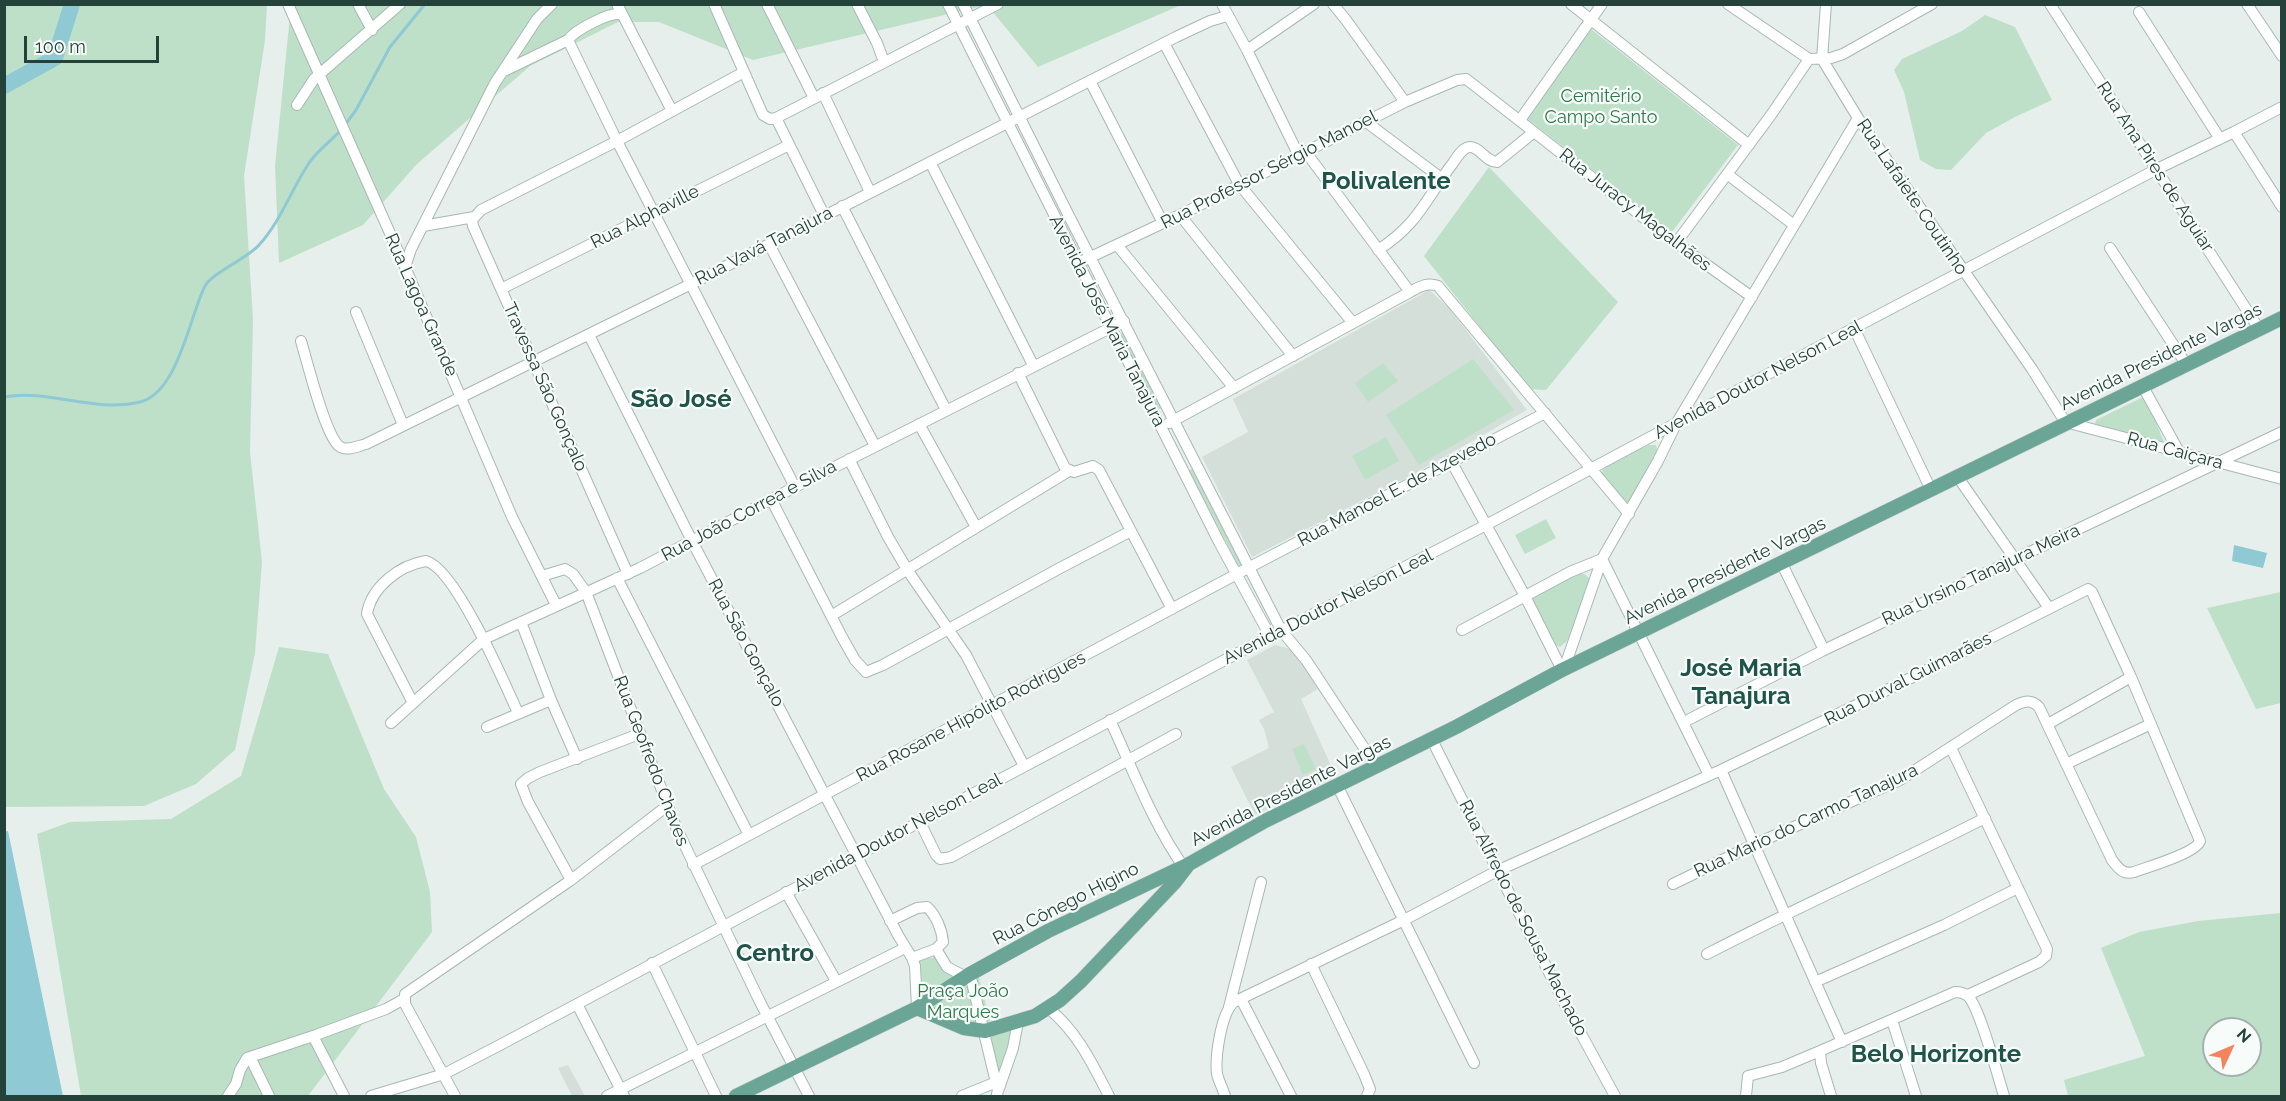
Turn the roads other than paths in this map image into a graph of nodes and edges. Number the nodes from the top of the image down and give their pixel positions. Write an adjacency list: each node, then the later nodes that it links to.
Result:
1 (288, 4): 37 (street, Rua Lagoa Grande)
2 (358, 4): 27 (street)
3 (400, 4): 27 (street)
4 (552, 4): 36 (street)
5 (714, 4): 35 (street)
6 (767, 4): 40 (street)
7 (857, 4): 34 (street)
8 (948, 4): 26 (street, Avenida José Maria Tanajura)
9 (963, 4): 24 (street, Avenida José Maria Tanajura)
10 (998, 4): 24 (street)
11 (1222, 4): 23 (street)
12 (1314, 4): 30 (street)
13 (1333, 4): 41 (street)
14 (1571, 4): 25 (street)
15 (1602, 4): 25 (street)
16 (1728, 4): 32 (street)
17 (1826, 4): 33 (street)
18 (1932, 4): 33 (street)
19 (2050, 4): 59 (street, Rua Ana Pires de Aguiar)
20 (2247, 4): 31 (street)
21 (620, 9): 28 (street); 44 (street)
22 (2139, 12): 53 (street)
23 (1227, 16): 29 (street, Rua Vavá Tanajura); 30 (street)
24 (970, 18): 26 (street); 45 (street, Avenida José Maria Tanajura)
25 (1590, 21): 48 (street); 56 (street)
26 (958, 25): 34 (street); 50 (street, Avenida José Maria Tanajura)
27 (372, 30): 37 (street)
28 (568, 40): 36 (street); 54 (street)
29 (1164, 43): 39 (street, Rua Vavá Tanajura); 64 (street)
30 (1247, 50): 57 (street)
31 (2282, 56)
32 (1809, 59): 33 (street); 56 (street)
33 (1822, 59): 47 (street, Rua Lafaiete Coutinho)
34 (884, 62): 40 (street)
35 (744, 72): 44 (street); 46 (street)
36 (501, 74): 74 (street)
37 (319, 75): 42 (street); 82 (street, Rua Lagoa Grande)
38 (1461, 79): 41 (street, Rua Professor Sérgio Manoel); 48 (street, Rua Juracy Magalhães)
39 (1090, 81): 45 (street, Rua Vavá Tanajura); 72 (street)
40 (819, 96): 46 (street); 65 (street)
41 (1405, 102): 49 (street, Rua Professor Sérgio Manoel)
42 (297, 105)
43 (2282, 107): 52 (street, Avenida Doutor Nelson Leal)
44 (672, 111): 54 (street)
45 (1019, 117): 50 (street, Rua Vavá Tanajura); 60 (street, Avenida José Maria Tanajura)
46 (776, 118): 55 (street)
47 (1858, 118): 73 (street); 83 (street, Rua Lafaiete Coutinho)
48 (1520, 120): 51 (street, Rua Juracy Magalhães)
49 (1365, 121): 57 (street, Rua Professor Sérgio Manoel); 63 (street)
50 (1006, 123): 58 (street, Rua Vavá Tanajura); 62 (street, Avenida José Maria Tanajura)
51 (1534, 132): 63 (street); 75 (street, Rua Juracy Magalhães)
52 (2234, 132): 53 (street, Avenida Doutor Nelson Leal); 67 (street)
53 (2220, 139): 59 (street, Avenida Doutor Nelson Leal)
54 (617, 141): 68 (street); 71 (street)
55 (789, 145): 68 (street, Rua Alphaville); 70 (street)
56 (1749, 145): 61 (street)
57 (1302, 152): 64 (street, Rua Professor Sérgio Manoel); 79 (street)
58 (930, 162): 65 (street, Rua Vavá Tanajura); 100 (street)
59 (2157, 169): 83 (street, Avenida Doutor Nelson Leal); 94 (street, Rua Ana Pires de Aguiar)
60 (1046, 170): 62 (street); 80 (street, Avenida José Maria Tanajura)
61 (1727, 174): 73 (street); 75 (street)
62 (1034, 176): 81 (street, Avenida José Maria Tanajura)
63 (1441, 178): 79 (street)
64 (1239, 184): 69 (street, Rua Professor Sérgio Manoel); 91 (street)
65 (870, 192): 66 (street, Rua Vavá Tanajura)
66 (842, 206): 70 (street, Rua Vavá Tanajura); 105 (street)
67 (2282, 207)
68 (655, 213): 84 (street); 85 (street, Rua Alphaville)
69 (1180, 214): 72 (street, Rua Professor Sérgio Manoel); 97 (street)
70 (824, 215): 76 (street, Rua Vavá Tanajura)
71 (474, 217): 74 (street); 85 (street, Travessa São Gonçalo)
72 (1163, 223): 77 (street, Rua Professor Sérgio Manoel)
73 (1794, 225): 87 (street)
74 (423, 226): 82 (street)
75 (1676, 243): 87 (street, Rua Juracy Magalhães)
76 (769, 244): 84 (street, Rua Vavá Tanajura); 114 (street)
77 (1118, 244): 80 (street, Rua Professor Sérgio Manoel); 103 (street)
78 (2110, 248): 99 (street)
79 (1378, 250): 86 (street)
80 (1090, 257): 81 (street, Rua Professor Sérgio Manoel); 90 (street, Avenida José Maria Tanajura)
81 (1078, 263): 92 (street, Avenida José Maria Tanajura)
82 (405, 267): 104 (street, Rua Lagoa Grande)
83 (1964, 271): 93 (street, Avenida Doutor Nelson Leal); 108 (street, Rua Lafaiete Coutinho)
84 (691, 284): 95 (street, Rua Vavá Tanajura); 123 (street)
85 (501, 289): 98 (street, Travessa São Gonçalo)
86 (1410, 292): 91 (street); 106 (street)
87 (1752, 297): 110 (street)
88 (356, 312): 111 (street)
89 (2282, 318): 94 (main road, Avenida Presidente Vargas)
90 (1124, 321): 92 (street, Rua João Correa e Silva); 107 (street, Avenida José Maria Tanajura)
91 (1353, 323): 97 (street)
92 (1111, 327): 100 (street, Rua João Correa e Silva); 112 (street, Avenida José Maria Tanajura)
93 (1854, 328): 110 (street, Avenida Doutor Nelson Leal); 124 (street)
94 (2259, 329): 99 (main road, Avenida Presidente Vargas)
95 (589, 335): 98 (street, Rua Vavá Tanajura); 130 (street, Rua São Gonçalo)
96 (301, 341): 111 (street, Rua Vavá Tanajura)
97 (1293, 356): 103 (street)
98 (533, 361): 104 (street, Rua Vavá Tanajura); 136 (street, Travessa São Gonçalo)
99 (2186, 364): 102 (main road, Avenida Presidente Vargas)
100 (1033, 366): 101 (street, Rua João Correa e Silva)
101 (1018, 373): 105 (street, Rua João Correa e Silva); 120 (street)
102 (2142, 385): 108 (main road, Avenida Presidente Vargas); 115 (street)
103 (1234, 388): 107 (street)
104 (461, 397): 111 (street, Rua Vavá Tanajura); 138 (street, Rua Lagoa Grande)
105 (946, 410): 109 (street, Rua João Correa e Silva)
106 (1545, 413): 117 (street, Rua Manoel E. de Azevedo); 119 (street)
107 (1174, 421): 112 (street); 134 (street, Avenida José Maria Tanajura)
108 (2069, 423): 115 (street, Rua Caiçara); 121 (main road, Avenida Presidente Vargas)
109 (919, 424): 114 (street, Rua João Correa e Silva); 128 (street)
110 (1676, 424): 119 (street, Avenida Doutor Nelson Leal); 126 (street)
111 (403, 425)
112 (1161, 427): 137 (street, Avenida José Maria Tanajura)
113 (2282, 432): 118 (street, Rua Ursino Tanajura Meira)
114 (875, 446): 116 (street, Rua João Correa e Silva)
115 (2178, 450): 118 (street, Rua Caiçara)
116 (849, 459): 123 (street, Rua João Correa e Silva); 135 (street)
117 (1451, 461): 127 (street); 134 (street, Rua Manoel E. de Azevedo)
118 (2218, 462): 122 (street, Rua Caiçara); 132 (street, Rua Ursino Tanajura Meira)
119 (1590, 470): 126 (street); 127 (street, Avenida Doutor Nelson Leal)
120 (1069, 471): 128 (street); 129 (street)
121 (1957, 476): 124 (main road, Avenida Presidente Vargas); 132 (street)
122 (2282, 479)
123 (795, 486): 125 (street, Rua João Correa e Silva)
124 (1931, 490): 133 (main road, Avenida Presidente Vargas)
125 (771, 499): 130 (street, Rua João Correa e Silva); 145 (street)
126 (1629, 514): 131 (street)
127 (1486, 525): 141 (street); 148 (street, Avenida Doutor Nelson Leal)
128 (976, 527): 135 (street)
129 (1131, 531): 143 (street); 147 (street)
130 (692, 541): 136 (street, Rua João Correa e Silva); 178 (street, Rua São Gonçalo)
131 (1602, 559): 141 (street); 150 (street); 154 (street)
132 (2014, 559): 144 (street); 153 (street, Rua Ursino Tanajura Meira)
133 (1781, 562): 150 (main road, Avenida Presidente Vargas); 153 (street)
134 (1248, 568): 137 (street, Rua Rosane Hipólito Rodrigues); 148 (street, Avenida José Maria Tanajura)
135 (908, 571): 145 (street); 147 (street)
136 (628, 574): 139 (street, Rua João Correa e Silva)
137 (1236, 574): 143 (street, Rua Rosane Hipólito Rodrigues); 151 (street, Avenida José Maria Tanajura)
138 (542, 576): 140 (street, Rua Geofredo Chaves); 142 (street, Rua Lagoa Grande)
139 (617, 579): 140 (street, Rua João Correa e Silva); 182 (street)
140 (586, 592): 142 (street, Rua João Correa e Silva); 166 (street, Rua Geofredo Chaves)
141 (1525, 596): 149 (street); 154 (street)
142 (556, 605): 146 (street, Rua João Correa e Silva)
143 (1172, 609): 158 (street, Rua Rosane Hipólito Rodrigues)
144 (2049, 609): 155 (street, Rua Durval Guimarães); 175 (street, Rua Durval Guimarães)
145 (831, 616): 147 (street)
146 (521, 622): 152 (street, Rua João Correa e Silva); 156 (street)
147 (949, 629): 158 (street)
148 (1281, 630): 151 (street, Avenida Doutor Nelson Leal); 174 (street, Avenida José Maria Tanajura)
149 (1462, 630)
150 (1638, 633): 154 (main road, Avenida Presidente Vargas); 161 (street)
151 (1270, 636): 160 (street, Avenida Doutor Nelson Leal)
152 (484, 639): 157 (street, Rua João Correa e Silva); 157 (street); 159 (street)
153 (1824, 650): 161 (street, Rua Ursino Tanajura Meira)
154 (1563, 670): 168 (main road, Avenida Presidente Vargas)
155 (2131, 677): 163 (street); 164 (street)
156 (551, 700): 159 (street); 170 (street)
157 (413, 703): 162 (street, Rua João Correa e Silva)
158 (992, 707): 173 (street); 178 (street, Rua Rosane Hipólito Rodrigues)
159 (518, 713): 165 (street)
160 (1110, 720): 171 (street); 173 (street, Avenida Doutor Nelson Leal)
161 (1683, 722): 176 (street)
162 (391, 723)
163 (2048, 724): 169 (street, Rua Mario do Carmo Tanajura); 172 (street)
164 (2151, 724): 172 (street); 172 (street)
165 (487, 726)
166 (639, 734): 170 (street); 179 (street, Rua Geofredo Chaves)
167 (1176, 734): 171 (street)
168 (1432, 740): 174 (main road, Avenida Presidente Vargas); 187 (street, Rua Alfredo de Sousa Machado)
169 (1951, 748): 180 (street); 183 (street, Rua Mario do Carmo Tanajura)
170 (577, 759): 188 (street)
171 (1128, 760): 181 (street); 186 (street)
172 (2066, 764)
173 (1024, 766): 181 (street, Avenida Doutor Nelson Leal)
174 (1376, 766): 177 (main road, Avenida Presidente Vargas)
175 (1721, 770): 176 (street, Rua Durval Guimarães); 183 (street)
176 (1708, 772): 187 (street, Rua Durval Guimarães)
177 (1337, 785): 186 (main road, Avenida Presidente Vargas); 196 (street)
178 (826, 794): 182 (street, Rua Rosane Hipólito Rodrigues); 184 (street, Rua São Gonçalo)
179 (667, 806): 185 (street, Rua Geofredo Chaves); 188 (street)
180 (1985, 818): 191 (street); 194 (street)
181 (920, 822): 184 (street, Avenida Doutor Nelson Leal)
182 (749, 835): 185 (street, Rua Rosane Hipólito Rodrigues)
183 (1753, 845): 190 (street, Rua Mario do Carmo Tanajura); 194 (street)
184 (857, 854): 192 (street, Avenida Doutor Nelson Leal); 197 (street, Rua São Gonçalo)
185 (693, 865): 198 (street, Rua Geofredo Chaves)
186 (1185, 867): 193 (main road, Rua Cônego Higino); 195 (main road)
187 (1497, 871): 196 (street, Rua Durval Guimarães); 243 (street, Rua Alfredo de Sousa Machado)
188 (571, 880): 209 (street)
189 (1261, 882): 212 (street)
190 (1673, 884)
191 (2018, 888): 207 (street); 208 (street)
192 (786, 892): 198 (street, Avenida Doutor Nelson Leal); 206 (street)
193 (1126, 893): 195 (main road); 205 (main road, Rua Cônego Higino)
194 (1784, 914): 201 (street); 207 (street)
195 (1142, 915): 214 (main road)
196 (1404, 920): 204 (street, Rua Durval Guimarães); 224 (street)
197 (890, 921): 199 (street, Rua São Gonçalo); 200 (street)
198 (725, 926): 203 (street, Avenida Doutor Nelson Leal); 215 (street, Rua Geofredo Chaves)
199 (905, 948): 202 (street); 206 (street)
200 (936, 949): 202 (street); 205 (street)
201 (1707, 954)
202 (912, 958): 213 (street)
203 (652, 963): 211 (street, Avenida Doutor Nelson Leal); 222 (street)
204 (1311, 964): 210 (street, Rua Durval Guimarães); 242 (street)
205 (968, 975): 213 (main road); 218 (street)
206 (836, 981): 215 (street)
207 (1815, 982): 220 (street)
208 (1968, 996): 216 (street); 247 (street)
209 (404, 999): 219 (street); 226 (street)
210 (1241, 999): 212 (street, Rua Durval Guimarães); 241 (street)
211 (577, 1004): 226 (street, Avenida Doutor Nelson Leal); 228 (street)
212 (1229, 1007): 240 (street)
213 (917, 1008): 218 (main road); 225 (main road)
214 (1048, 1008): 217 (main road); 239 (street)
215 (767, 1016): 222 (street); 225 (street, Rua Geofredo Chaves)
216 (1892, 1020): 220 (street); 246 (street)
217 (1018, 1022): 218 (main road); 227 (street)
218 (985, 1031): 227 (street)
219 (314, 1036): 223 (street); 231 (street)
220 (1842, 1042): 221 (street)
221 (1820, 1051): 244 (street); 245 (street)
222 (695, 1053): 228 (street); 235 (street)
223 (250, 1057): 229 (street); 230 (street)
224 (1474, 1063)
225 (793, 1068): 236 (main road); 237 (street, Rua Geofredo Chaves)
226 (444, 1074): 232 (street, Avenida Doutor Nelson Leal); 233 (street)
227 (996, 1090): 238 (street)
228 (622, 1093): 234 (street)
229 (228, 1096)
230 (270, 1096)
231 (344, 1096)
232 (371, 1096)
233 (455, 1096)
234 (607, 1096)
235 (716, 1096)
236 (736, 1096)
237 (809, 1096)
238 (962, 1096)
239 (1109, 1096)
240 (1225, 1096)
241 (1291, 1096)
242 (1367, 1096)
243 (1614, 1096)
244 (1746, 1096)
245 (1831, 1096)
246 (1916, 1096)
247 (2004, 1096)

